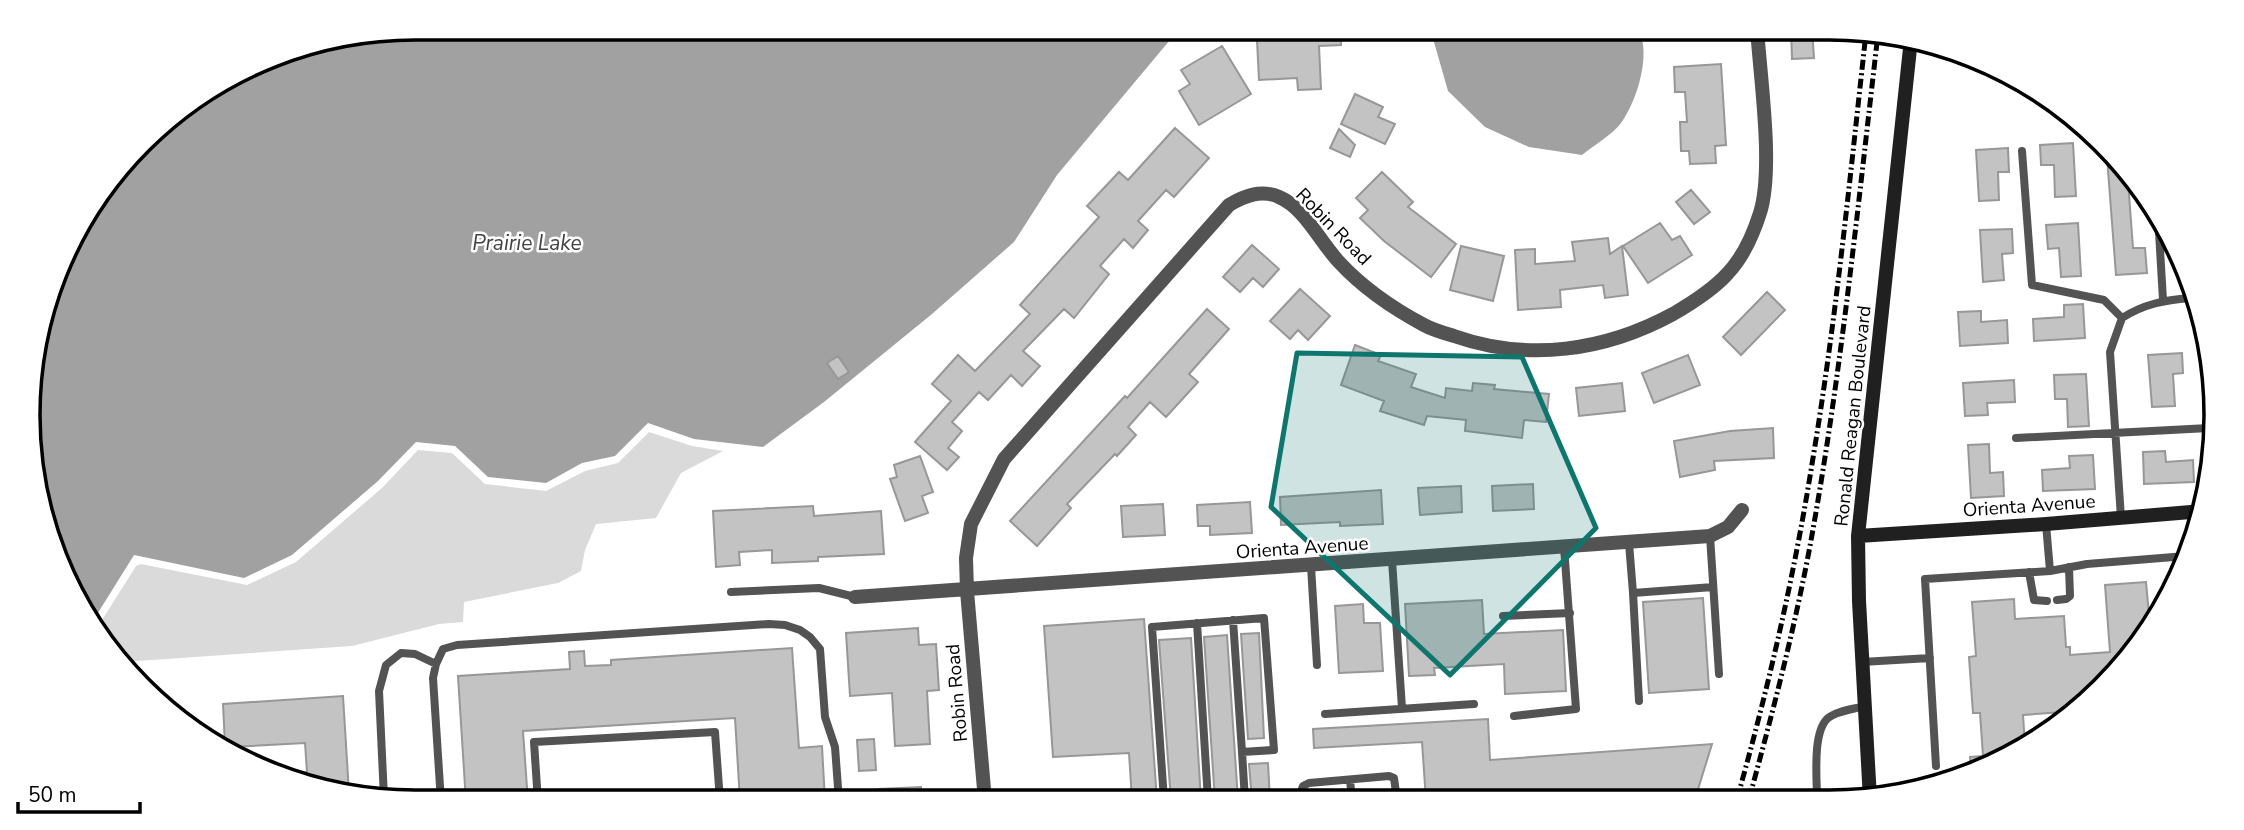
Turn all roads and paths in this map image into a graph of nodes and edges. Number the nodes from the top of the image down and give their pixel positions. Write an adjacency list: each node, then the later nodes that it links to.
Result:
1 (1758, 40): 26 (street, Robin Road)
2 (1910, 49): 16 (street, Ronald Reagan Boulevard)
3 (2022, 150): 7 (lane)
4 (2159, 238): 6 (lane)
5 (2185, 298): 6 (lane)
6 (2163, 300): 7 (lane)
7 (2122, 318): 9 (lane)
8 (2203, 428): 9 (lane)
9 (2116, 434): 10 (lane); 13 (lane)
10 (2016, 438)
11 (1742, 510): 15 (street)
12 (2191, 512): 13 (street, Orienta Avenue)
13 (2121, 519): 14 (street, Orienta Avenue)
14 (2046, 524): 16 (street, Orienta Avenue); 23 (lane)
15 (1710, 536): 17 (street, Orienta Avenue); 25 (lane)
16 (1858, 536): 37 (street, Ronald Reagan Boulevard)
17 (1629, 542): 18 (street, Orienta Avenue); 28 (lane)
18 (1564, 547): 20 (street, Orienta Avenue); 32 (lane)
19 (2175, 557): 22 (lane)
20 (1392, 560): 21 (street, Orienta Avenue); 44 (lane)
21 (1311, 566): 26 (street, Orienta Avenue); 39 (lane)
22 (2069, 567): 23 (lane); 30 (lane)
23 (2050, 571): 24 (lane)
24 (2029, 572): 31 (lane); 36 (lane)
25 (1713, 587): 28 (lane); 40 (lane)
26 (967, 591): 29 (street, Orienta Avenue); 56 (street, Robin Road)
27 (731, 592): 29 (lane)
28 (1633, 593): 41 (lane)
29 (855, 597)
30 (2057, 600)
31 (2047, 601)
32 (1570, 613): 33 (lane); 46 (lane)
33 (1503, 616)
34 (1233, 620): 35 (lane); 47 (lane); 47 (lane)
35 (1196, 623): 57 (lane); 58 (lane)
36 (1930, 658): 37 (lane); 48 (lane)
37 (1862, 662): 43 (street, Ronald Reagan Boulevard)
38 (436, 664): 50 (lane); 52 (lane); 55 (lane)
39 (1317, 665)
40 (1719, 674)
41 (1639, 701)
42 (1474, 704): 44 (lane)
43 (1864, 706): 51 (street, Ronald Reagan Boulevard); 63 (lane)
44 (1402, 708): 45 (lane)
45 (1325, 713)
46 (1514, 716)
47 (1242, 752): 59 (lane)
48 (1936, 766)
49 (1350, 780): 60 (lane); 61 (lane); 62 (lane)
50 (384, 788)
51 (1869, 788)
52 (440, 790)
53 (537, 790): 54 (lane)
54 (719, 790)
55 (838, 790)
56 (984, 790)
57 (1163, 790)
58 (1207, 790)
59 (1244, 790)
60 (1302, 790)
61 (1351, 790)
62 (1396, 790)
63 (1817, 790)

